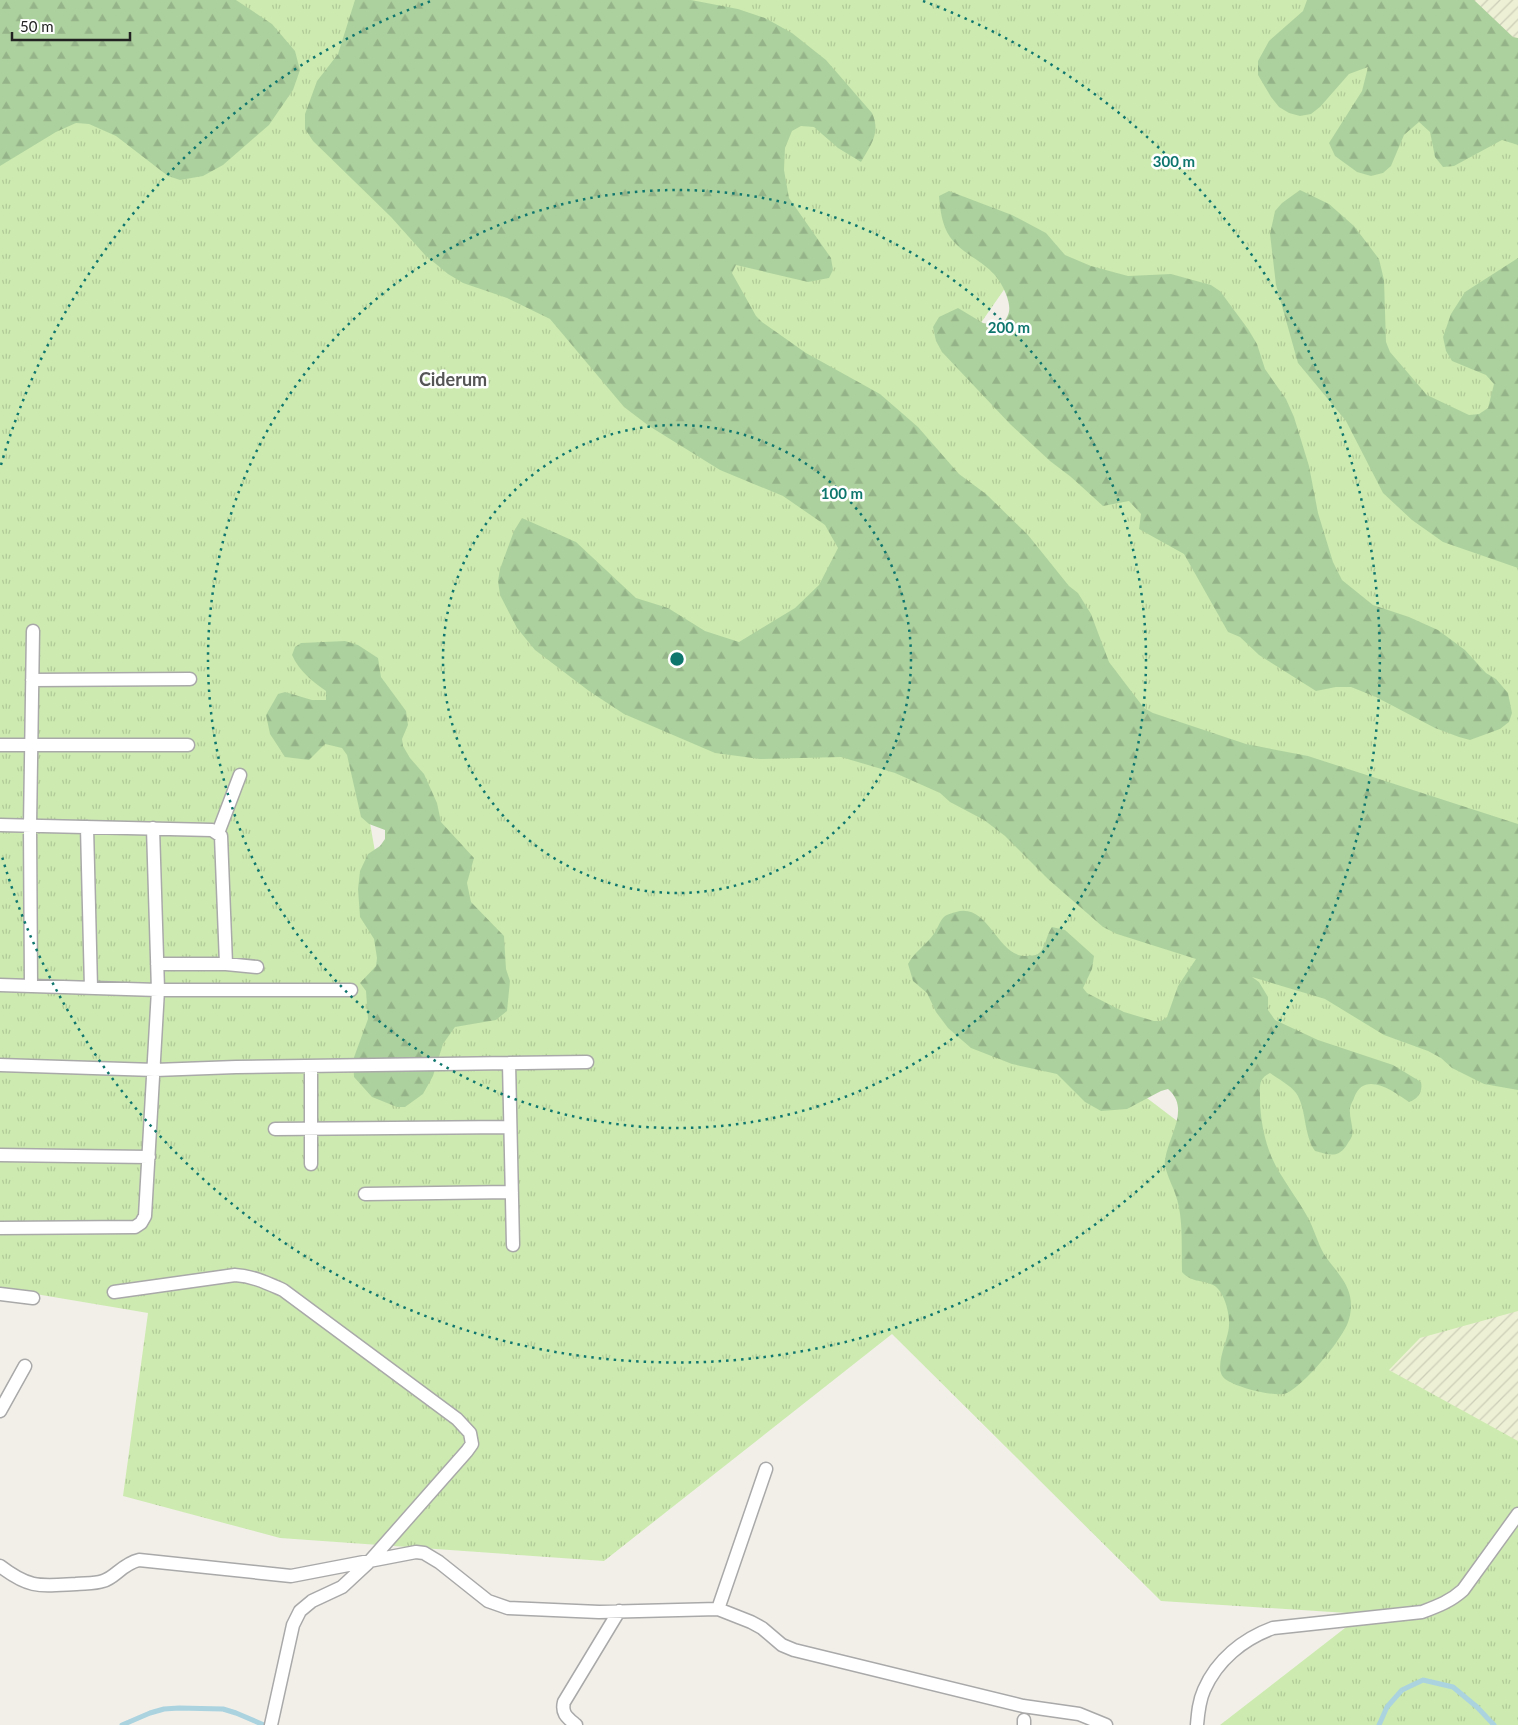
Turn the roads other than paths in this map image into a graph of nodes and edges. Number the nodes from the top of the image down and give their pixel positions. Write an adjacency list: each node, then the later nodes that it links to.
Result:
1 (33, 631): 3 (street)
2 (190, 679): 3 (street)
3 (32, 680): 5 (street)
4 (0, 745): 5 (street)
5 (31, 745): 6 (street); 9 (street)
6 (188, 745)
7 (240, 775): 12 (street)
8 (0, 825): 9 (street)
9 (30, 826): 10 (street); 17 (street)
10 (87, 827): 11 (street); 18 (street)
11 (153, 828): 12 (street); 13 (street)
12 (218, 832): 14 (street)
13 (158, 964): 14 (street); 19 (street)
14 (226, 964): 15 (street)
15 (257, 967)
16 (0, 985): 17 (street)
17 (31, 986): 18 (street)
18 (91, 988): 19 (street)
19 (158, 990): 20 (street); 25 (street)
20 (352, 990)
21 (587, 1062): 22 (street)
22 (509, 1063): 24 (street); 26 (street)
23 (0, 1065): 25 (street)
24 (312, 1066): 25 (street); 28 (street)
25 (155, 1070): 30 (street)
26 (510, 1127): 28 (street); 32 (street)
27 (275, 1129): 28 (street)
28 (311, 1129): 31 (street)
29 (0, 1155): 30 (street)
30 (149, 1157): 34 (street)
31 (311, 1164)
32 (512, 1192): 33 (street); 35 (street)
33 (365, 1194)
34 (0, 1228)
35 (512, 1245)
36 (114, 1292): 43 (street)
37 (0, 1294): 38 (street)
38 (33, 1298)
39 (25, 1366): 40 (street)
40 (0, 1411)
41 (766, 1469): 45 (street)
42 (1518, 1514): 50 (street)
43 (370, 1561): 44 (street); 46 (street); 47 (street)
44 (0, 1566)
45 (718, 1609): 46 (street); 49 (street)
46 (619, 1611): 48 (street)
47 (271, 1725)
48 (576, 1725)
49 (1106, 1725)
50 (1197, 1725)

